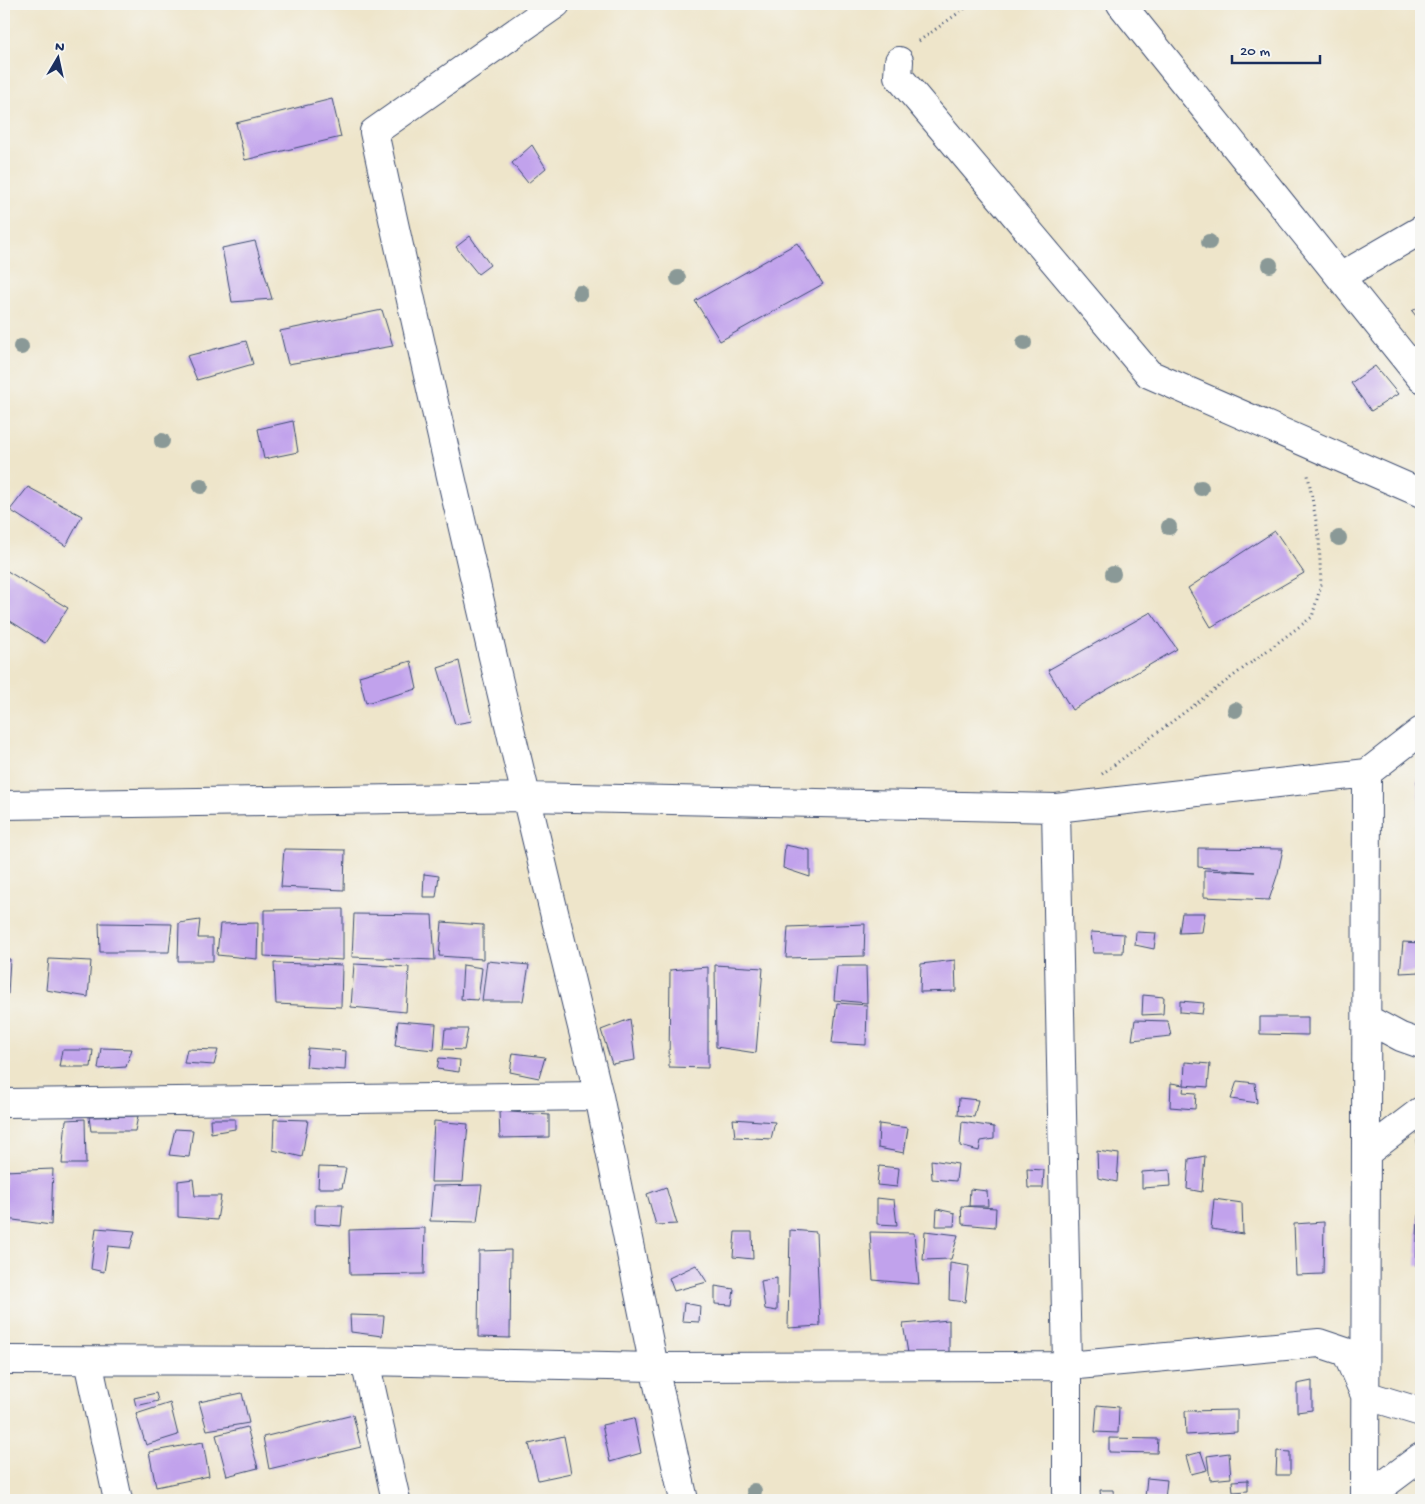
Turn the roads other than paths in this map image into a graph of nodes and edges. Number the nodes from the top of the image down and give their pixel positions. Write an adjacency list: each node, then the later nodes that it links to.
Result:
1 (556, 4): 10 (street)
2 (1121, 4): 5 (street)
3 (899, 62): 7 (street)
4 (1421, 230): 5 (street)
5 (1340, 277): 6 (street)
6 (1421, 378)
7 (1421, 493)
8 (1421, 731): 9 (street)
9 (1367, 773): 12 (street); 13 (street)
10 (525, 797): 11 (street); 12 (street); 15 (street)
11 (4, 805)
12 (1056, 808): 22 (street)
13 (1366, 1019): 14 (street); 18 (street)
14 (1421, 1044)
15 (599, 1096): 16 (street); 23 (street)
16 (4, 1103)
17 (1421, 1111): 18 (street)
18 (1366, 1153): 24 (street)
19 (4, 1360): 20 (street)
20 (88, 1361): 21 (street); 27 (street)
21 (365, 1361): 23 (street); 28 (street)
22 (1067, 1366): 23 (street); 24 (street); 30 (street)
23 (654, 1368): 29 (street)
24 (1365, 1395): 25 (street); 31 (street)
25 (1421, 1412)
26 (1421, 1457): 31 (street)
27 (118, 1500)
28 (396, 1500)
29 (684, 1500)
30 (1067, 1500)
31 (1365, 1500)

